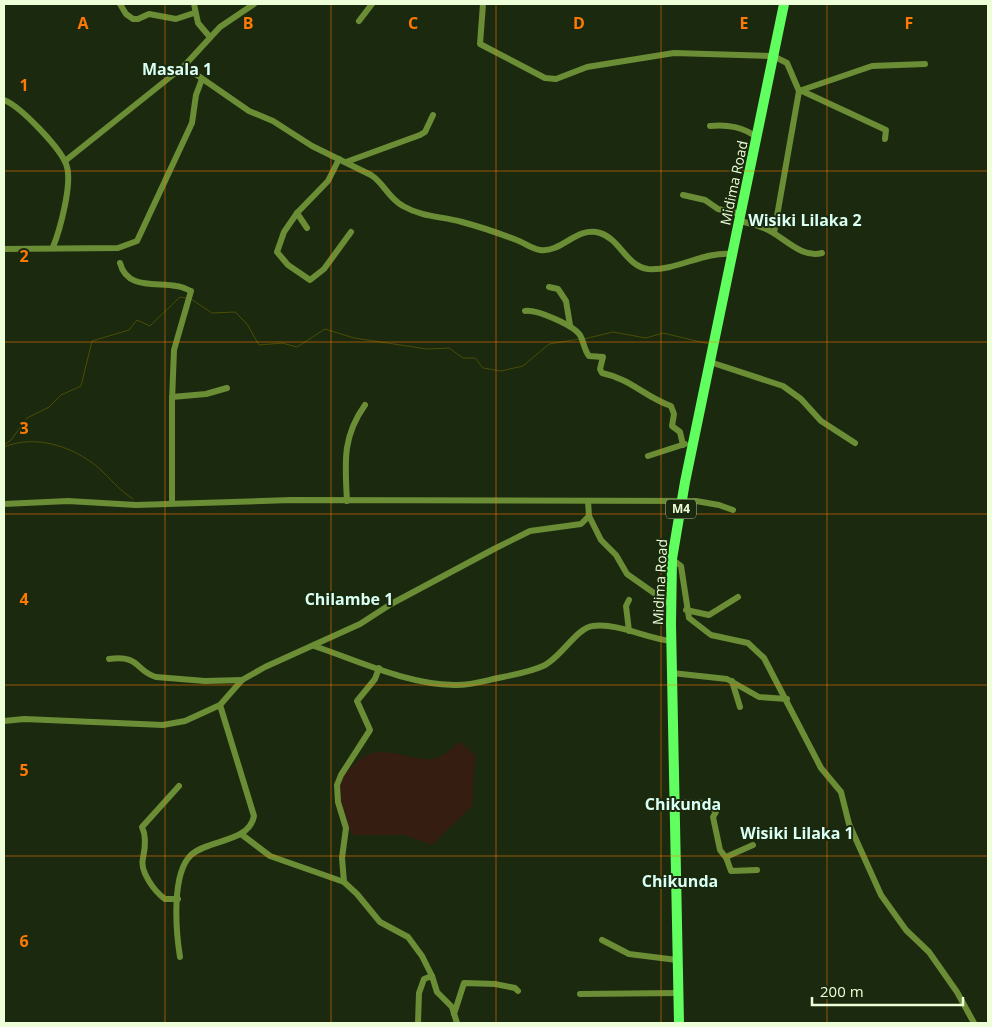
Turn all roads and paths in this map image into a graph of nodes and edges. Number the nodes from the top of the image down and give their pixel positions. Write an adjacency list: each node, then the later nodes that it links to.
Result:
1 (120, 4): 7 (street)
2 (194, 4): 7 (street)
3 (254, 4): 9 (street)
4 (372, 4): 8 (street)
5 (483, 4): 10 (street)
6 (784, 4): 10 (main road, Midima Road / M4)
7 (194, 13): 9 (street)
8 (359, 21)
9 (209, 36): 12 (street)
10 (773, 56): 14 (street); 18 (main road, Midima Road / M4)
11 (925, 64): 14 (street)
12 (184, 66): 13 (street); 21 (street)
13 (202, 79): 20 (street); 28 (street)
14 (800, 91): 19 (street); 27 (street)
15 (4, 100): 21 (street)
16 (433, 115): 20 (street)
17 (710, 126): 18 (street)
18 (757, 138): 24 (main road, Midima Road / M4)
19 (885, 139)
20 (343, 160): 23 (street); 31 (street)
21 (65, 161): 28 (street)
22 (683, 195): 24 (street)
23 (297, 213): 25 (street); 26 (street)
24 (740, 217): 27 (street); 31 (main road, Midima Road / M4)
25 (307, 228)
26 (351, 232)
27 (774, 233): 30 (street)
28 (53, 247): 29 (street)
29 (4, 249)
30 (822, 253)
31 (733, 254): 36 (main road, Midima Road / M4)
32 (120, 263): 38 (street)
33 (549, 287): 35 (street)
34 (524, 311): 35 (street)
35 (570, 325): 42 (street)
36 (710, 362): 40 (street); 41 (main road, Midima Road / M4)
37 (227, 388): 38 (street)
38 (172, 397): 47 (street)
39 (365, 405): 44 (street)
40 (855, 443)
41 (695, 444): 42 (street); 46 (main road, Midima Road / M4)
42 (683, 445): 43 (street)
43 (648, 456)
44 (347, 501): 45 (street); 47 (street)
45 (588, 501): 46 (street); 50 (street)
46 (682, 502): 49 (street); 51 (main road, Midima Road / M4)
47 (172, 503): 48 (street)
48 (4, 504)
49 (732, 510)
50 (589, 516): 54 (street); 58 (street)
51 (672, 559): 54 (main road, Midima Road / M4); 55 (street)
52 (738, 597): 55 (street)
53 (629, 600): 56 (street)
54 (671, 605): 57 (main road, Midima Road / M4)
55 (686, 610): 64 (street)
56 (629, 631): 57 (street); 60 (street)
57 (671, 641): 61 (main road, Midima Road / M4)
58 (314, 646): 60 (street); 62 (street)
59 (109, 659): 62 (street)
60 (379, 668): 74 (street)
61 (672, 673): 63 (street); 69 (main road, Midima Road / M4)
62 (242, 680): 65 (street)
63 (732, 681): 64 (street); 66 (street)
64 (787, 699): 87 (street)
65 (220, 705): 67 (street); 70 (street)
66 (740, 707)
67 (4, 721)
68 (179, 786): 75 (street)
69 (674, 802): 72 (street); 78 (main road, Midima Road / M4)
70 (240, 834): 74 (street); 75 (street)
71 (753, 845): 72 (street)
72 (727, 858): 73 (street)
73 (757, 870)
74 (344, 882): 79 (street)
75 (178, 899): 77 (street)
76 (602, 940): 78 (street)
77 (180, 957)
78 (677, 960): 81 (main road, Midima Road / M4)
79 (432, 976): 83 (street); 84 (street)
80 (518, 991): 83 (street)
81 (678, 993): 82 (street); 86 (main road, Midima Road / M4)
82 (580, 994)
83 (454, 1014): 85 (street)
84 (418, 1023)
85 (457, 1023)
86 (679, 1023)
87 (974, 1023)

